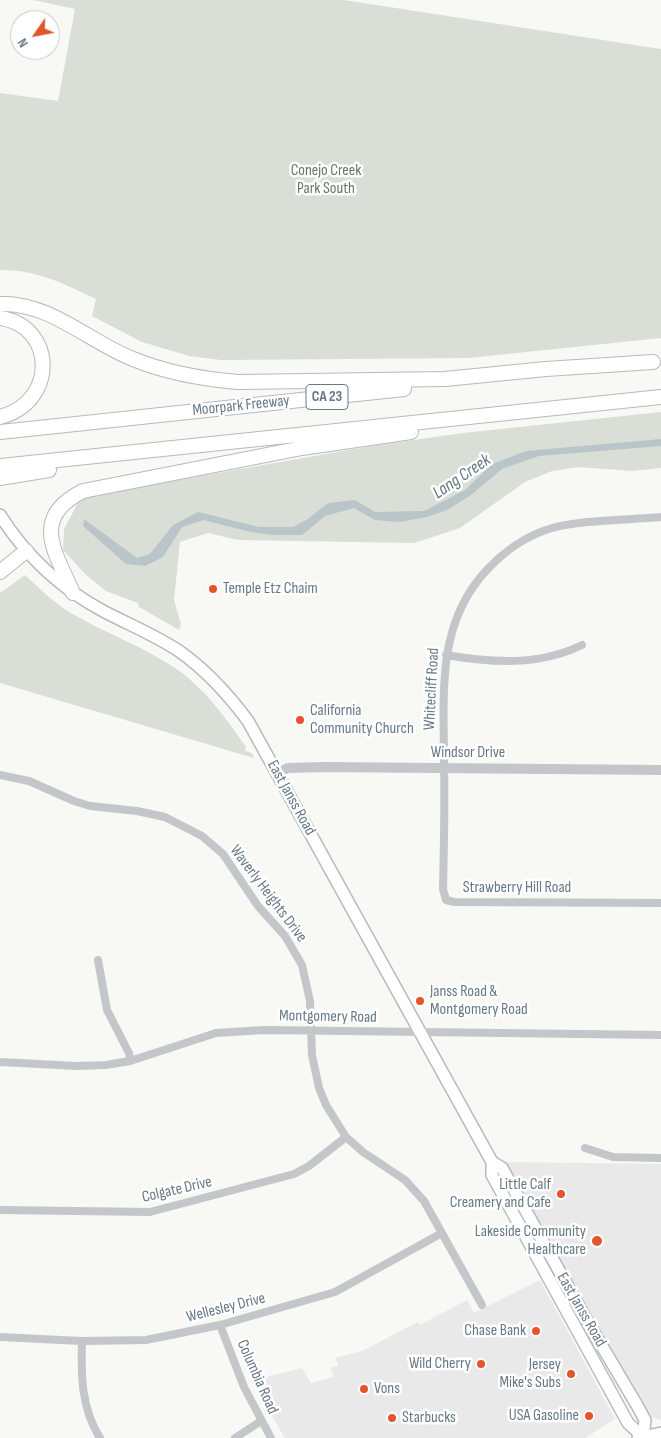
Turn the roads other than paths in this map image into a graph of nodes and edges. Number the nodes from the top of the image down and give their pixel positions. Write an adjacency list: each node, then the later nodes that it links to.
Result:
1 (0, 304): 3 (highway)
2 (0, 318): 6 (highway)
3 (657, 362): 7 (highway, Moorpark Freeway / CA 23)
4 (661, 397): 5 (highway, CA 23)
5 (522, 413): 8 (highway, CA 23); 13 (highway)
6 (0, 417)
7 (0, 432)
8 (1, 474)
9 (0, 515): 11 (main road, East Janss Road)
10 (661, 516): 15 (street, Whitecliff Road)
11 (26, 551): 12 (highway); 13 (main road, East Janss Road)
12 (0, 572)
13 (73, 593): 18 (main road, East Janss Road)
14 (582, 645): 15 (street)
15 (446, 655): 16 (street, Whitecliff Road)
16 (444, 768): 17 (street, Windsor Drive); 18 (street, Windsor Drive); 20 (street, Strawberry Hill Road)
17 (661, 770)
18 (277, 772): 23 (main road, East Janss Road)
19 (0, 775): 22 (street, Waverly Heights Drive)
20 (661, 903)
21 (98, 960): 25 (street)
22 (312, 1031): 23 (street, Montgomery Road); 25 (street, Montgomery Road); 27 (street, Waverly Heights Drive)
23 (420, 1032): 24 (street, Montgomery Road); 30 (main road, East Janss Road)
24 (661, 1035)
25 (130, 1061): 26 (street, Montgomery Road)
26 (0, 1062)
27 (346, 1137): 31 (street, Colgate Drive); 32 (street, Waverly Heights Drive)
28 (585, 1148): 29 (street)
29 (661, 1158)
30 (492, 1162): 33 (main road, East Janss Road); 35 (main road, East Janss Road)
31 (0, 1210)
32 (442, 1233): 34 (street, Waverly Heights Drive); 36 (street, Wellesley Drive)
33 (563, 1303): 35 (main road); 37 (main road, East Janss Road)
34 (482, 1305)
35 (586, 1319): 39 (main road, East Janss Road)
36 (220, 1325): 40 (street, Wellesley Drive); 41 (street, Columbia Road)
37 (575, 1327): 39 (main road); 46 (main road, East Janss Road)
38 (0, 1338): 40 (street, Wellesley Drive)
39 (598, 1339): 46 (main road, East Janss Road)
40 (82, 1341): 43 (street)
41 (261, 1421): 44 (street); 45 (street, Columbia Road)
42 (661, 1433): 46 (main road)
43 (100, 1438)
44 (234, 1438)
45 (271, 1438)
46 (641, 1438)

